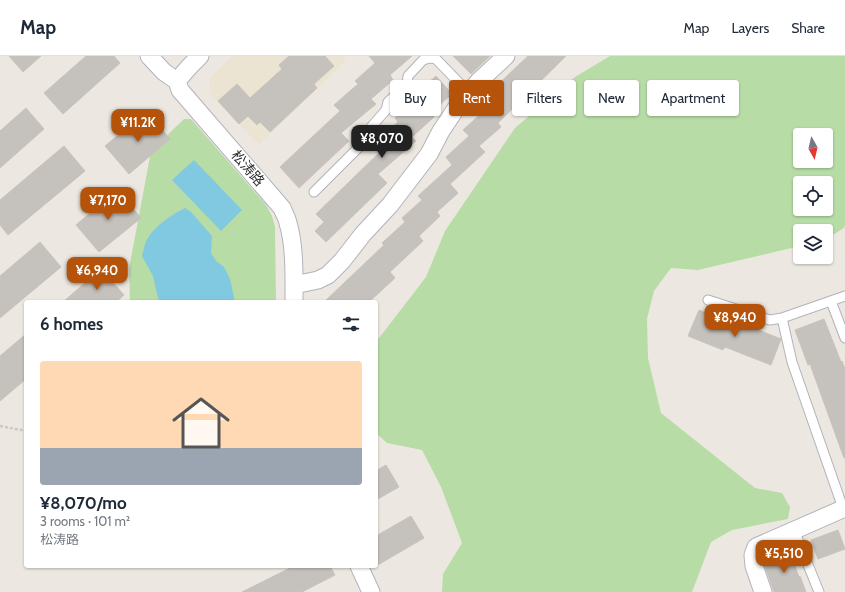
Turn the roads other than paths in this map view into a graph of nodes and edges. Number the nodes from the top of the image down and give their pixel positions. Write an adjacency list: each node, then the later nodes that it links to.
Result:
1 (149, 56): 7 (street)
2 (200, 56): 7 (street)
3 (506, 56): 6 (street)
4 (422, 58): 5 (lane); 9 (lane)
5 (456, 80)
6 (480, 80)
7 (177, 81): 10 (street, 松涛路)
8 (451, 116): 10 (street)
9 (314, 192)
10 (294, 284): 12 (street, 松涛路)
11 (845, 296): 14 (lane)
12 (294, 300)
13 (708, 300): 15 (lane)
14 (831, 301): 15 (lane); 16 (lane)
15 (782, 318): 17 (lane)
16 (845, 338)
17 (844, 510): 18 (street)
18 (794, 530): 21 (street); 22 (lane)
19 (360, 568): 20 (street)
20 (371, 592)
21 (763, 592)
22 (819, 592)

